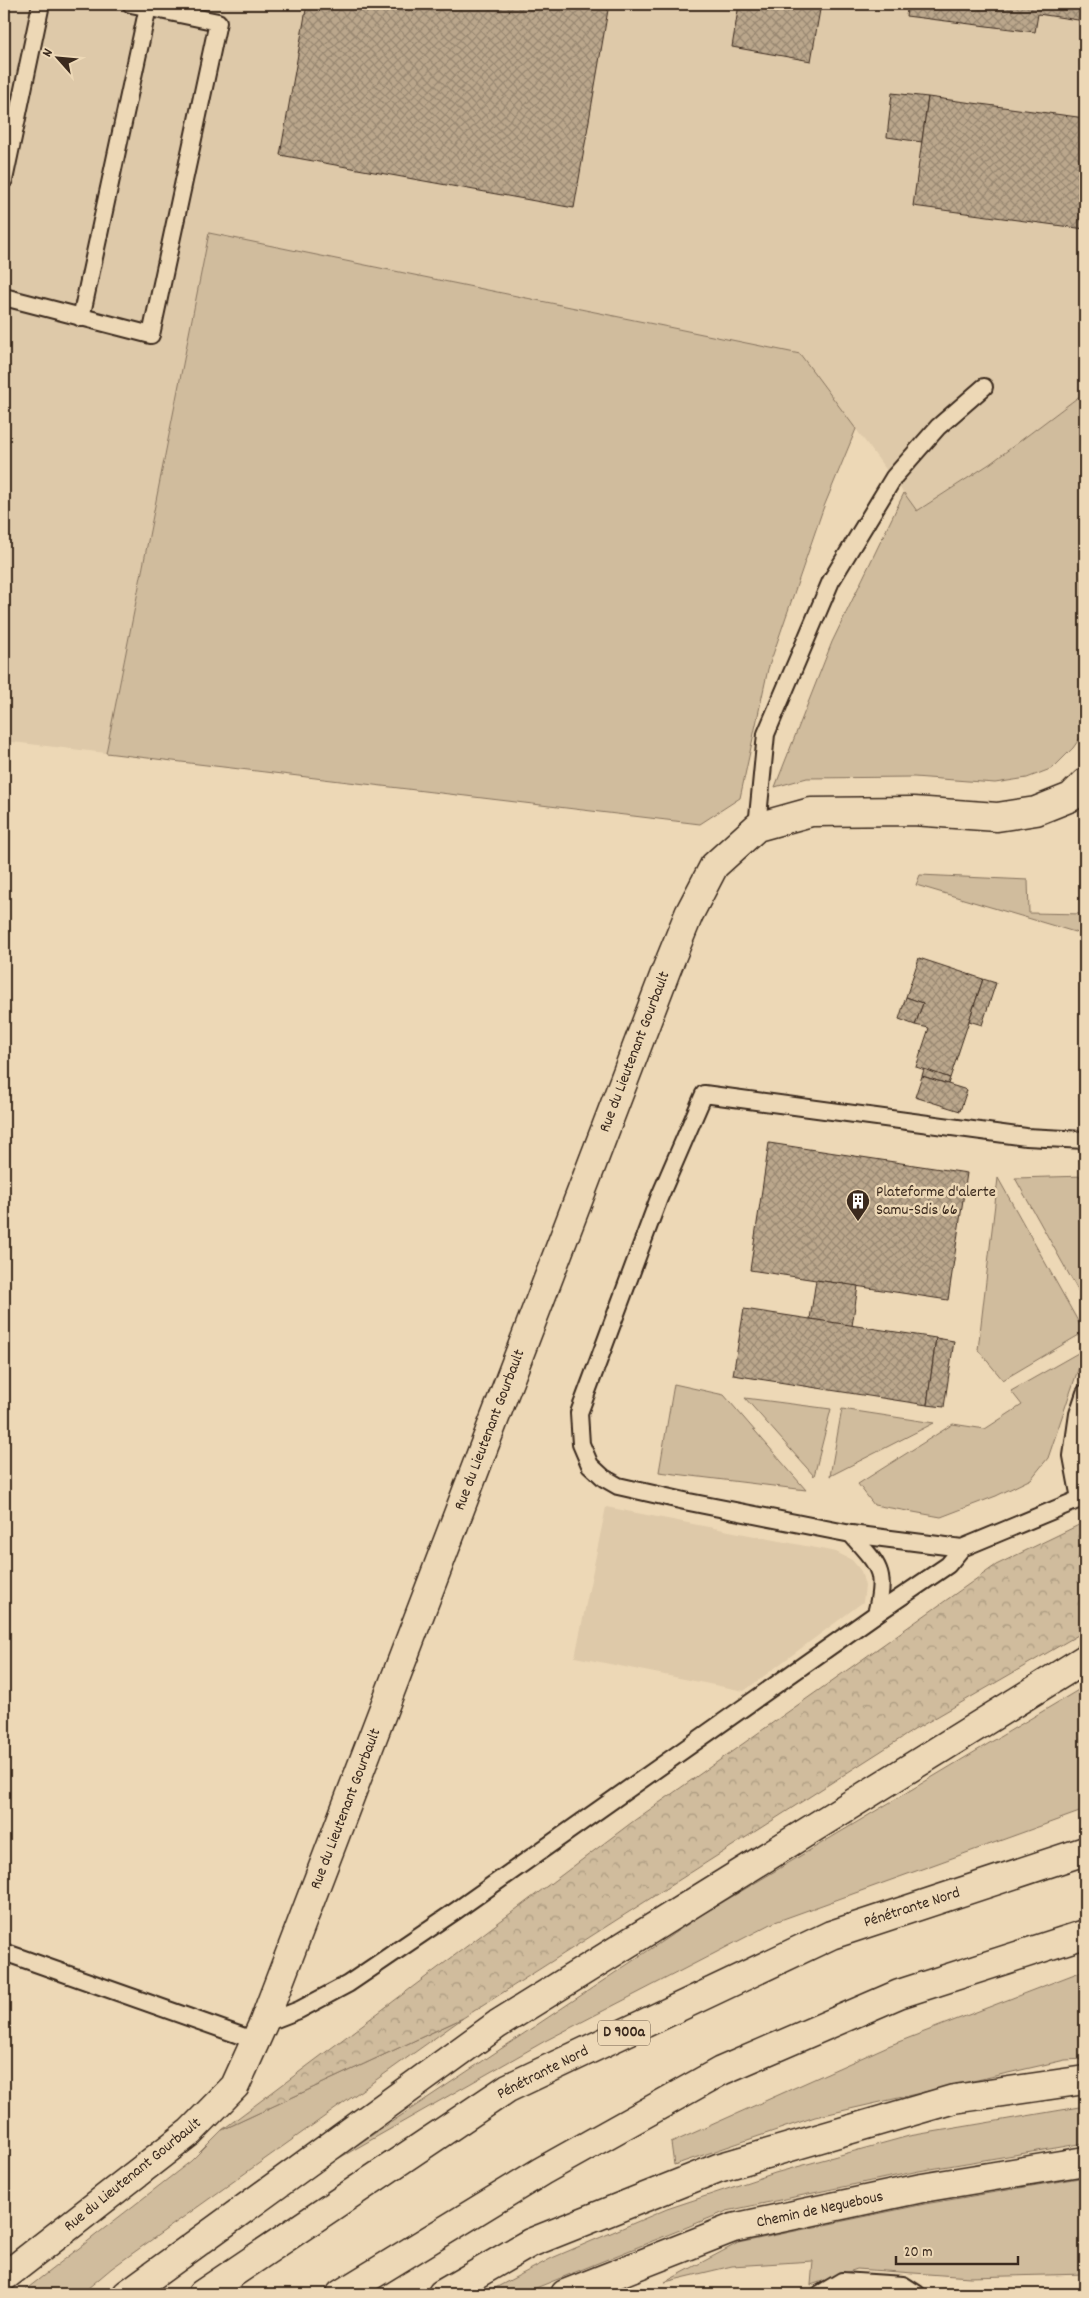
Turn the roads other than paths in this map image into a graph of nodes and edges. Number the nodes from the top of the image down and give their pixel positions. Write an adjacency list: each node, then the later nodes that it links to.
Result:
1 (41, 4): 4 (lane)
2 (131, 4): 3 (lane)
3 (148, 7): 6 (lane); 6 (lane)
4 (4, 180)
5 (4, 297): 6 (lane)
6 (81, 318)
7 (984, 387): 9 (lane)
8 (1085, 783): 9 (main road, Rue du Lieutenant Gourbault)
9 (757, 827): 20 (main road, Rue du Lieutenant Gourbault)
10 (1085, 1140): 13 (lane)
11 (1085, 1393): 12 (lane)
12 (1083, 1498): 14 (lane)
13 (851, 1534): 14 (lane); 15 (lane)
14 (962, 1548): 15 (lane)
15 (876, 1614): 20 (lane)
16 (1085, 1660): 24 (main road)
17 (1085, 1851): 25 (main road, Pénétrante Nord / D 900a)
18 (1085, 1934): 26 (main road)
19 (4, 1952): 20 (lane)
20 (260, 2033): 23 (main road, Rue du Lieutenant Gourbault)
21 (1085, 2080): 27 (main road)
22 (1085, 2161): 28 (main road, Chemin de Neguebous)
23 (4, 2277)
24 (127, 2294)
25 (202, 2294)
26 (341, 2294)
27 (442, 2294)
28 (565, 2294)
29 (820, 2294): 30 (lane)
30 (917, 2294)

